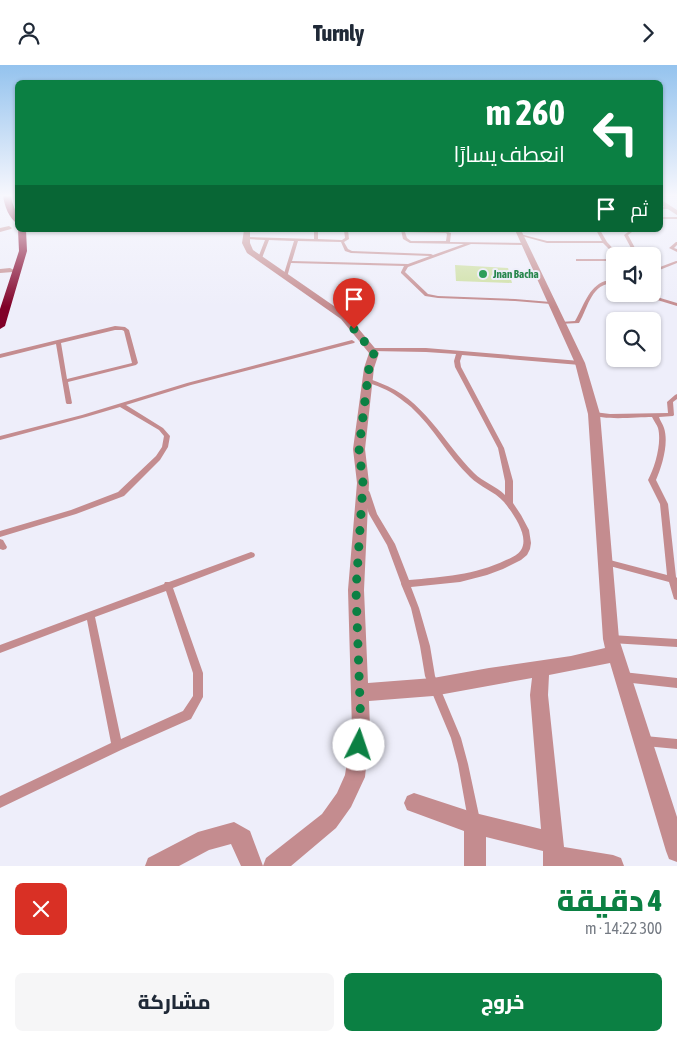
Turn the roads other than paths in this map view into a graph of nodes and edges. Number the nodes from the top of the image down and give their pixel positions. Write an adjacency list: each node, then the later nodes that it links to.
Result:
1 (14, 232): 30 (highway)
2 (15, 232): 39 (highway)
3 (316, 232): 13 (lane)
4 (346, 232): 14 (lane)
5 (403, 232): 16 (lane)
6 (447, 232): 16 (lane)
7 (599, 232): 15 (lane)
8 (629, 232): 20 (lane)
9 (247, 234): 11 (lane); 23 (street)
10 (521, 236): 15 (lane); 17 (lane); 36 (street)
11 (267, 239): 12 (lane); 23 (lane)
12 (296, 239): 13 (lane); 26 (lane)
13 (316, 240): 14 (lane)
14 (342, 241): 22 (lane)
15 (604, 242): 19 (lane)
16 (448, 243): 17 (lane)
17 (470, 243): 22 (lane)
18 (677, 243): 21 (lane)
19 (609, 247)
20 (632, 247)
21 (677, 251)
22 (433, 255): 28 (lane)
23 (260, 258): 31 (street)
24 (577, 260): 25 (lane)
25 (606, 260)
26 (290, 262): 28 (lane); 31 (lane)
27 (676, 263): 29 (lane)
28 (409, 265): 36 (lane)
29 (661, 269)
30 (5, 270): 33 (highway)
31 (285, 277): 42 (street)
32 (606, 282): 38 (lane)
33 (2, 288): 34 (highway)
34 (0, 299)
35 (661, 300): 37 (lane)
36 (551, 303): 38 (street)
37 (677, 305)
38 (560, 323): 45 (street)
39 (0, 326)
40 (58, 342): 44 (lane); 47 (lane); 47 (lane)
41 (352, 342): 50 (lane)
42 (373, 349): 43 (lane); 46 (street)
43 (459, 354): 45 (lane); 56 (lane)
44 (0, 356)
45 (580, 363): 51 (street)
46 (368, 380): 55 (street); 56 (lane)
47 (66, 381): 49 (lane)
48 (677, 396): 52 (lane)
49 (69, 403)
50 (121, 405): 54 (lane); 57 (lane)
51 (594, 414): 53 (lane); 59 (street)
52 (674, 415): 53 (lane)
53 (655, 416): 60 (lane)
54 (0, 438)
55 (363, 483): 61 (lane); 72 (street)
56 (509, 503): 61 (lane)
57 (0, 534)
58 (251, 555): 62 (lane)
59 (606, 562): 60 (lane); 66 (street)
60 (674, 581): 63 (lane)
61 (405, 584): 71 (lane)
62 (168, 585): 64 (lane); 75 (lane)
63 (677, 596)
64 (90, 615): 67 (lane); 75 (lane)
65 (677, 643): 66 (lane)
66 (613, 646): 68 (street); 69 (street)
67 (0, 649)
68 (541, 669): 71 (street); 81 (street)
69 (623, 677): 70 (lane); 73 (street)
70 (677, 683)
71 (433, 687): 72 (street); 79 (lane)
72 (360, 693): 84 (street)
73 (644, 741): 74 (lane); 78 (street)
74 (677, 744)
75 (117, 746): 76 (lane)
76 (0, 802)
77 (414, 803): 79 (street)
78 (671, 811): 80 (street)
79 (475, 824): 81 (street); 85 (street)
80 (677, 851)
81 (553, 855): 86 (street)
82 (156, 866): 83 (street)
83 (252, 866)
84 (274, 866)
85 (475, 866)
86 (613, 866)

